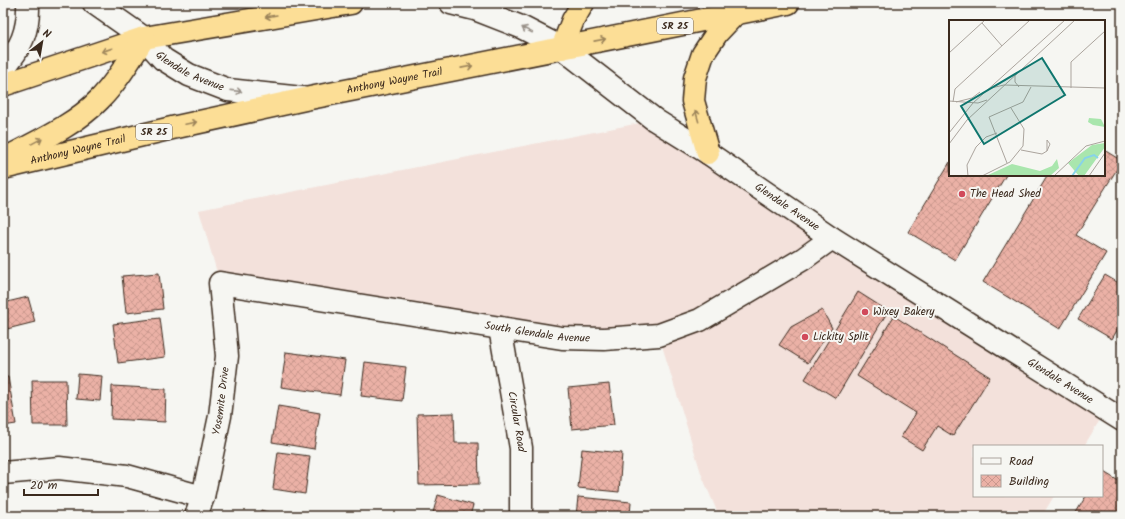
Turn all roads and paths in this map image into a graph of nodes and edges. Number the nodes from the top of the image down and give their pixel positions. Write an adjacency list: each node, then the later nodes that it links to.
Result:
1 (28, 3): 10 (street)
2 (94, 3): 8 (street, Glendale Avenue)
3 (351, 3): 8 (highway, one-way to 8)
4 (451, 3): 9 (street, Glendale Avenue, one-way to 4)
5 (583, 3): 9 (highway)
6 (788, 3): 7 (highway, Anthony Wayne Trail / SR 25)
7 (735, 14): 9 (highway, Anthony Wayne Trail / SR 25, one-way to 7); 13 (highway, one-way to 7)
8 (144, 38): 11 (highway, one-way to 11); 12 (street, Glendale Avenue, one-way to 12); 14 (highway, one-way to 8)
9 (562, 48): 12 (highway, Anthony Wayne Trail / SR 25, one-way to 9); 13 (street, Glendale Avenue)
10 (3, 68)
11 (3, 85)
12 (305, 99): 15 (highway, Anthony Wayne Trail / SR 25, one-way to 12)
13 (708, 153): 16 (street, Glendale Avenue)
14 (3, 160)
15 (3, 168)
16 (832, 238): 18 (street, South Glendale Avenue); 19 (street, Glendale Avenue)
17 (220, 283): 18 (street, South Glendale Avenue); 21 (street, Yosemite Drive)
18 (500, 328): 22 (street, Circular Road)
19 (1122, 420)
20 (3, 473): 21 (street)
21 (200, 506)
22 (521, 516)

